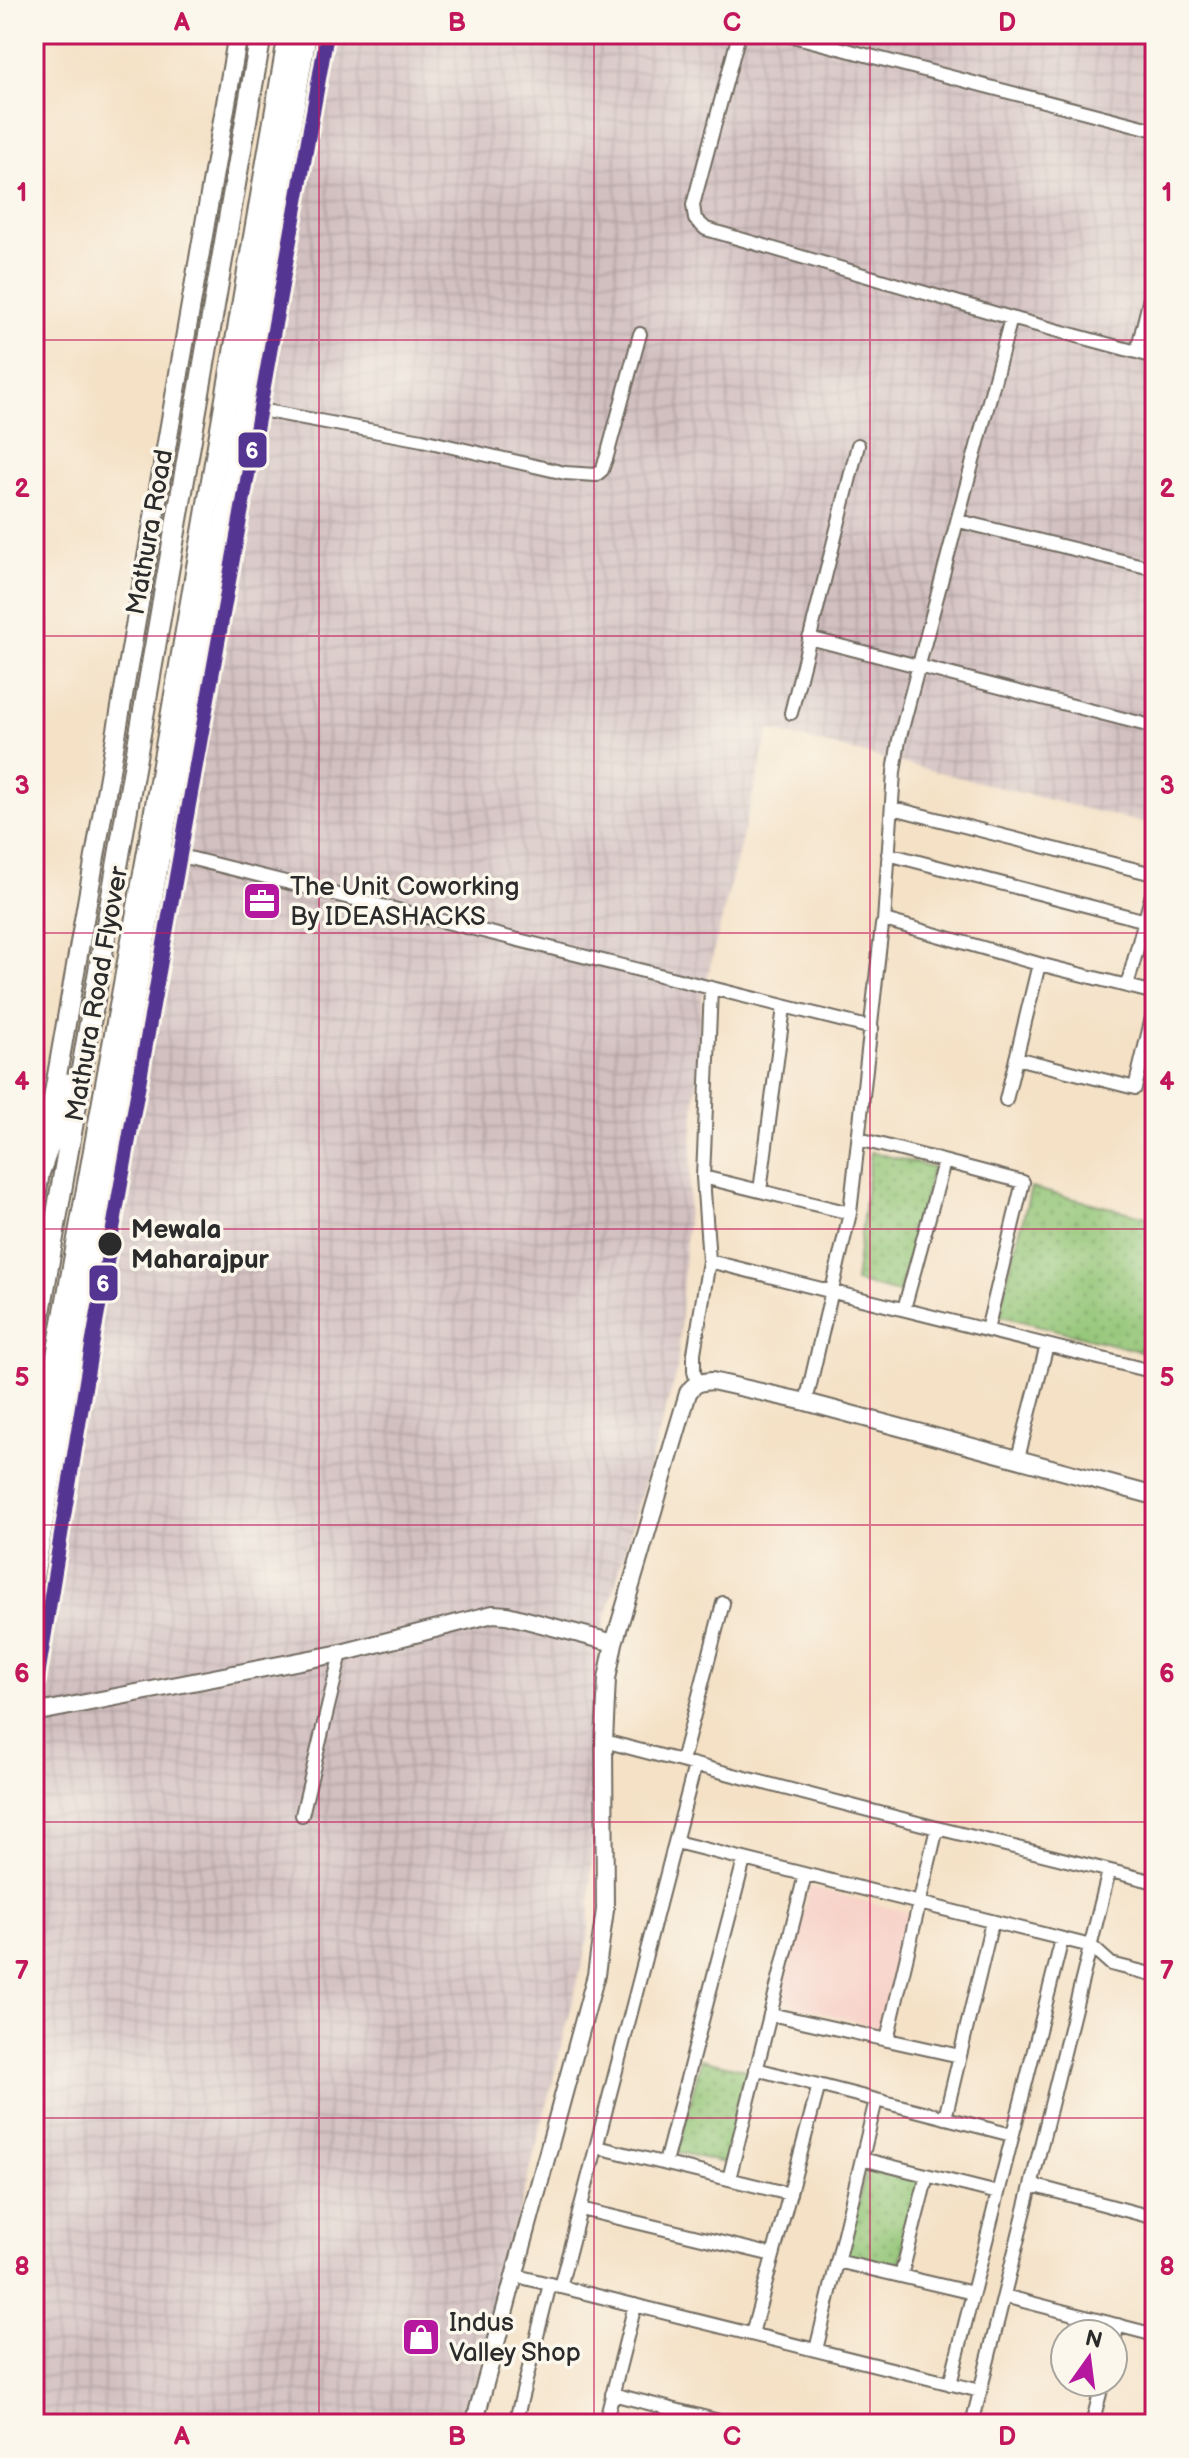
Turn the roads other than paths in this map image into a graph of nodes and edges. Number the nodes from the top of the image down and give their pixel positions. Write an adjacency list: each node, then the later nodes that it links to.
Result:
1 (238, 34): 41 (main road)
2 (261, 34): 36 (highway, Mathura Road)
3 (289, 34): 16 (highway, Mathura Road)
4 (307, 34): 13 (main road)
5 (739, 34): 9 (street)
6 (785, 34): 7 (street)
7 (1155, 130)
8 (1155, 278): 11 (street)
9 (1011, 318): 11 (street); 15 (street)
10 (640, 334): 13 (street)
11 (1137, 351): 12 (street)
12 (1155, 357)
13 (244, 407): 20 (main road)
14 (858, 445): 18 (street)
15 (959, 521): 17 (street); 19 (street)
16 (198, 562): 20 (highway); 57 (highway, Mathura Road Flyover)
17 (1155, 569)
18 (809, 638): 19 (street); 21 (street)
19 (919, 667): 22 (street); 23 (street)
20 (192, 688): 24 (main road)
21 (791, 713)
22 (1155, 727)
23 (893, 808): 25 (street); 26 (street)
24 (161, 851): 31 (street); 59 (main road)
25 (888, 854): 27 (street); 28 (street)
26 (1154, 876): 27 (street)
27 (1146, 921): 30 (street)
28 (884, 922): 29 (street); 35 (street)
29 (1039, 964): 30 (street); 37 (street)
30 (1127, 986): 32 (street)
31 (711, 989): 34 (street); 42 (street)
32 (1155, 993)
33 (1155, 1005): 37 (street)
34 (784, 1007): 35 (street); 43 (street)
35 (872, 1028): 39 (street)
36 (88, 1038): 41 (highway); 50 (highway, Mathura Road Flyover)
37 (1016, 1058): 38 (street)
38 (1006, 1100)
39 (859, 1139): 40 (street); 45 (street)
40 (944, 1162): 48 (street); 49 (street)
41 (40, 1170): 44 (main road)
42 (703, 1177): 43 (street); 46 (street)
43 (760, 1191): 45 (street)
44 (34, 1211)
45 (850, 1213): 47 (street)
46 (709, 1261): 47 (street); 54 (street)
47 (832, 1290): 48 (street); 55 (street)
48 (904, 1309): 49 (street)
49 (987, 1330): 51 (street)
50 (35, 1341): 52 (highway, Mathura Road Flyover)
51 (1047, 1345): 53 (street); 56 (street)
52 (34, 1347)
53 (1155, 1372)
54 (697, 1384): 55 (street); 61 (street)
55 (806, 1402): 56 (street)
56 (1018, 1458): 58 (street)
57 (34, 1483)
58 (1155, 1496)
59 (34, 1577)
60 (723, 1603): 65 (street)
61 (614, 1643): 62 (street); 64 (street)
62 (341, 1653): 63 (street); 67 (street)
63 (34, 1713)
64 (604, 1741): 65 (street); 99 (street)
65 (682, 1761): 66 (street)
66 (695, 1765): 68 (street); 69 (street)
67 (302, 1815)
68 (937, 1828): 71 (street); 74 (street)
69 (676, 1842): 70 (street); 87 (street)
70 (744, 1860): 72 (street); 89 (street)
71 (1109, 1871): 73 (street); 77 (street)
72 (805, 1875): 74 (street); 79 (street)
73 (1155, 1882)
74 (919, 1903): 75 (street); 80 (street)
75 (992, 1922): 76 (street); 81 (street)
76 (1062, 1939): 77 (street); 86 (street)
77 (1091, 1946): 78 (street); 92 (street)
78 (1155, 1975)
79 (770, 2014): 80 (street); 82 (street)
80 (887, 2040): 81 (street)
81 (960, 2056): 85 (street)
82 (756, 2069): 83 (street); 91 (street)
83 (819, 2085): 84 (street); 94 (street)
84 (876, 2100): 85 (street); 88 (street)
85 (945, 2118): 86 (street)
86 (1012, 2135): 93 (street)
87 (597, 2147): 89 (street); 95 (street)
88 (862, 2159): 90 (street); 98 (street)
89 (665, 2163): 91 (street)
90 (927, 2176): 93 (street); 100 (street)
91 (729, 2179): 94 (street)
92 (1032, 2185): 96 (street); 103 (street)
93 (998, 2193): 102 (street)
94 (790, 2194): 97 (street)
95 (581, 2209): 97 (street); 101 (street)
96 (1155, 2218)
97 (773, 2255): 107 (street)
98 (837, 2261): 100 (street); 109 (street)
99 (513, 2275): 101 (street); 114 (street)
100 (901, 2276): 102 (street)
101 (555, 2286): 104 (street); 115 (street)
102 (973, 2293): 110 (street)
103 (1004, 2296): 105 (street); 111 (street)
104 (635, 2305): 107 (street); 112 (street)
105 (1090, 2318)
106 (1129, 2328): 108 (street)
107 (752, 2334): 109 (street)
108 (1155, 2335)
109 (816, 2350): 110 (street)
110 (950, 2384): 111 (street)
111 (980, 2391): 118 (street)
112 (612, 2394): 116 (street); 117 (street)
113 (1099, 2398): 119 (street)
114 (474, 2424)
115 (515, 2424)
116 (605, 2424)
117 (731, 2424)
118 (972, 2424)
119 (1092, 2424)

